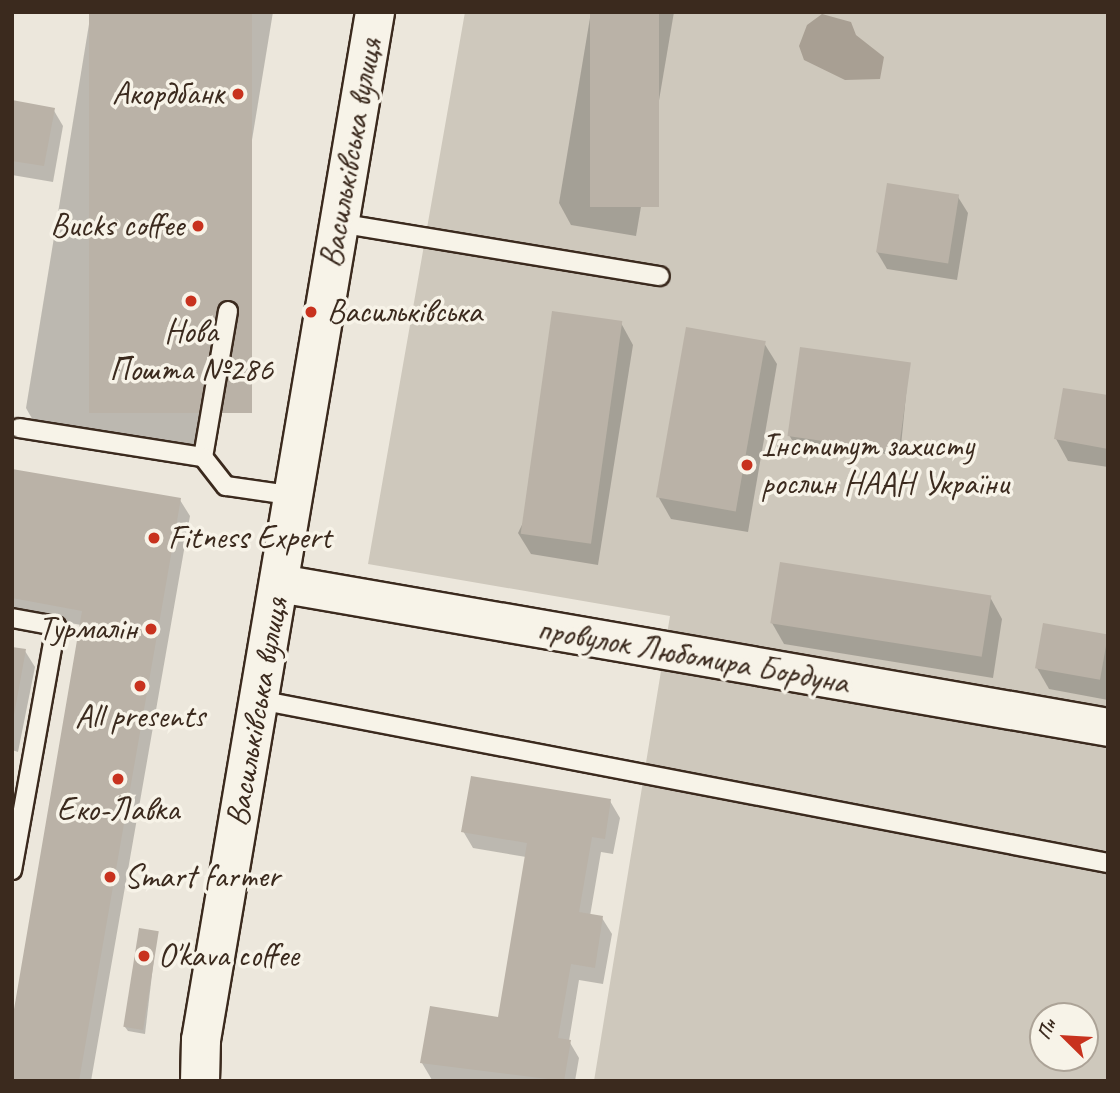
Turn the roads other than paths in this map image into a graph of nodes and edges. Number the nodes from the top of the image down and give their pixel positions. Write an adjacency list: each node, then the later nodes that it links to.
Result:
1 (375, 12): 2 (main road, Васильківська вулиця)
2 (339, 223): 3 (lane); 7 (main road, Васильківська вулиця)
3 (660, 276)
4 (228, 311): 6 (lane)
5 (19, 428): 6 (lane)
6 (203, 457): 7 (lane)
7 (295, 496): 8 (main road, Васильківська вулиця)
8 (279, 583): 10 (main road, Васильківська вулиця); 11 (street, провулок Любомира Бордуна)
9 (12, 618): 13 (lane)
10 (259, 700): 12 (lane); 14 (main road, Васильківська вулиця)
11 (1108, 727)
12 (1108, 863)
13 (12, 870)
14 (200, 1081)

